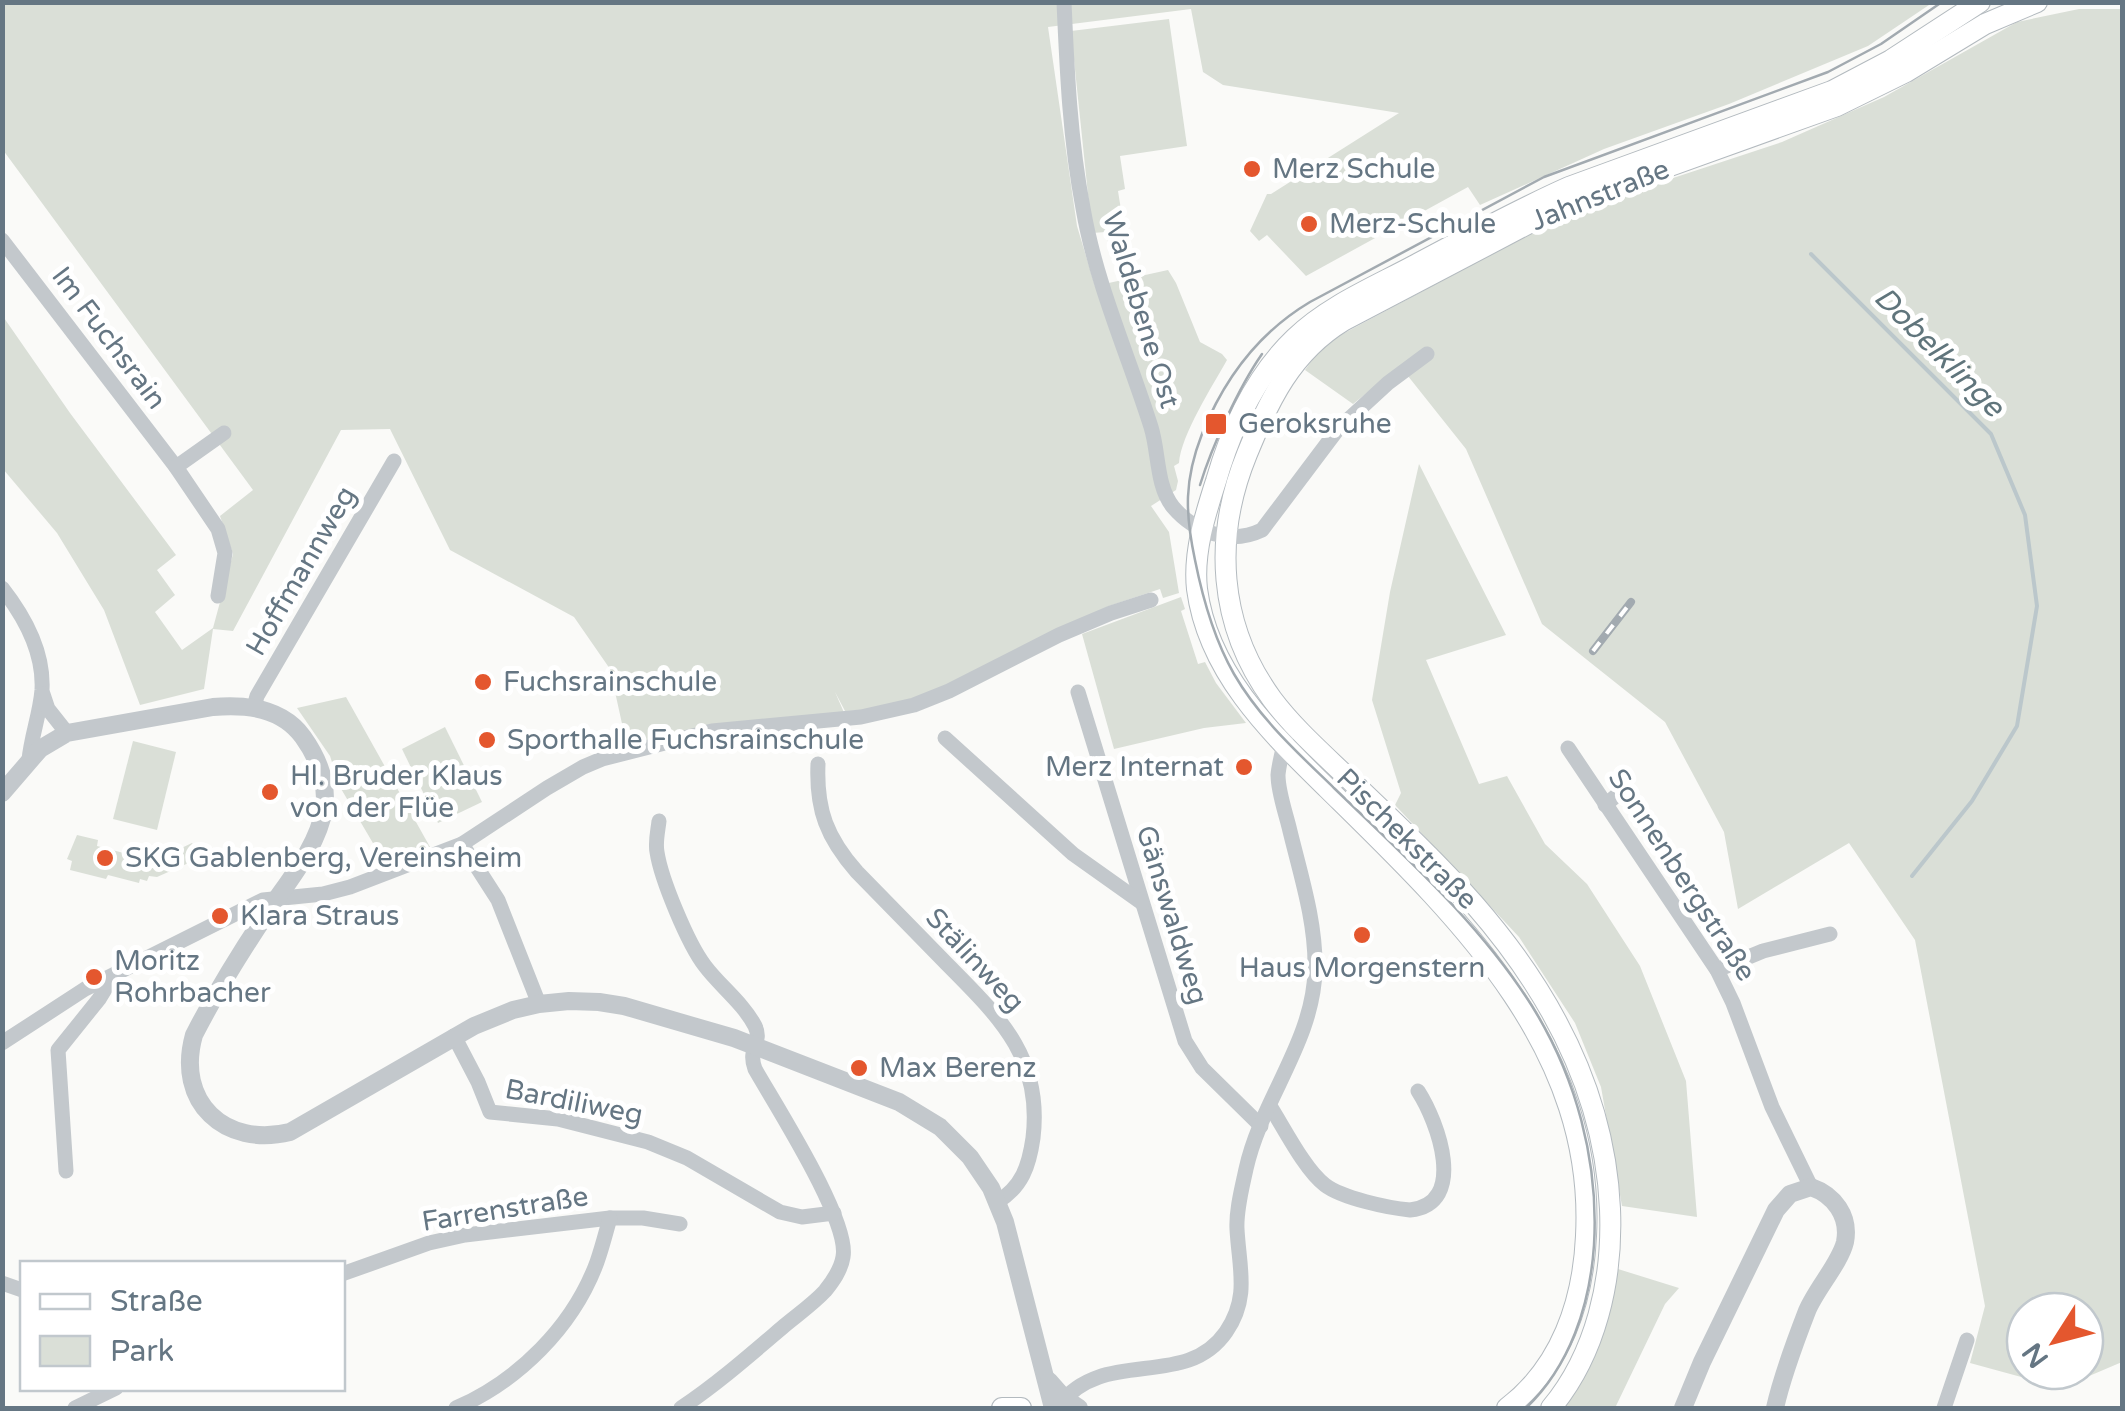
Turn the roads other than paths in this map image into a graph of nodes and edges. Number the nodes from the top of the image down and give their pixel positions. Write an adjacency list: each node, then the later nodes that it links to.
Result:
1 (1064, 2): 9 (street, Waldebene Ost)
2 (1980, 2): 9 (main road, Jahnstraße)
3 (2037, 2): 10 (main road, Jahnstraße)
4 (2, 240): 8 (street, Im Fuchsrain)
5 (1427, 354): 10 (street)
6 (224, 433): 8 (street)
7 (394, 461): 16 (street, Hoffmannweg)
8 (176, 467): 12 (street, Im Fuchsrain)
9 (1202, 530): 10 (street, Waldebene Ost); 20 (main road, Pischekstraße)
10 (1226, 537): 17 (main road, Pischekstraße)
11 (2, 588): 14 (street)
12 (218, 596)
13 (1151, 600): 28 (street)
14 (42, 690): 18 (street); 22 (street)
15 (1078, 692): 30 (street, Gänswaldweg)
16 (254, 707): 18 (street); 29 (street)
17 (1289, 720): 20 (street); 57 (main road, Pischekstraße)
18 (67, 733): 22 (street)
19 (945, 738): 30 (street)
20 (1284, 746): 39 (street); 56 (main road, Pischekstraße)
21 (1568, 748): 26 (street, Sonnenbergstraße)
22 (28, 760): 25 (street)
23 (818, 764): 43 (street, Stälinweg)
24 (1622, 792): 26 (street)
25 (2, 793)
26 (1605, 805): 32 (street, Sonnenbergstraße)
27 (658, 821): 37 (street)
28 (462, 844): 29 (street); 34 (street)
29 (275, 900): 33 (street); 35 (street)
30 (1142, 903): 40 (street, Gänswaldweg)
31 (1830, 934): 32 (street)
32 (1718, 970): 42 (street, Sonnenbergstraße)
33 (114, 976): 36 (street); 41 (street)
34 (539, 1004): 35 (street); 37 (street)
35 (454, 1036): 44 (street, Bardiliweg)
36 (2, 1044)
37 (755, 1045): 43 (street); 44 (street)
38 (1418, 1091): 39 (street)
39 (1270, 1106): 40 (street)
40 (1261, 1126): 50 (street)
41 (66, 1171)
42 (1811, 1187): 58 (street); 59 (street, Sonnenbergstraße)
43 (997, 1202): 50 (street)
44 (834, 1213): 53 (street)
45 (610, 1218): 46 (street, Farrenstraße); 47 (street, Farrenstraße); 52 (street)
46 (680, 1224)
47 (345, 1273)
48 (1967, 1340): 60 (street)
49 (110, 1391): 51 (street)
50 (1061, 1396)
51 (74, 1408)
52 (456, 1408)
53 (680, 1408)
54 (1002, 1408): 55 (main road)
55 (1022, 1408)
56 (1507, 1408)
57 (1551, 1408)
58 (1682, 1408)
59 (1775, 1408)
60 (1944, 1408)

